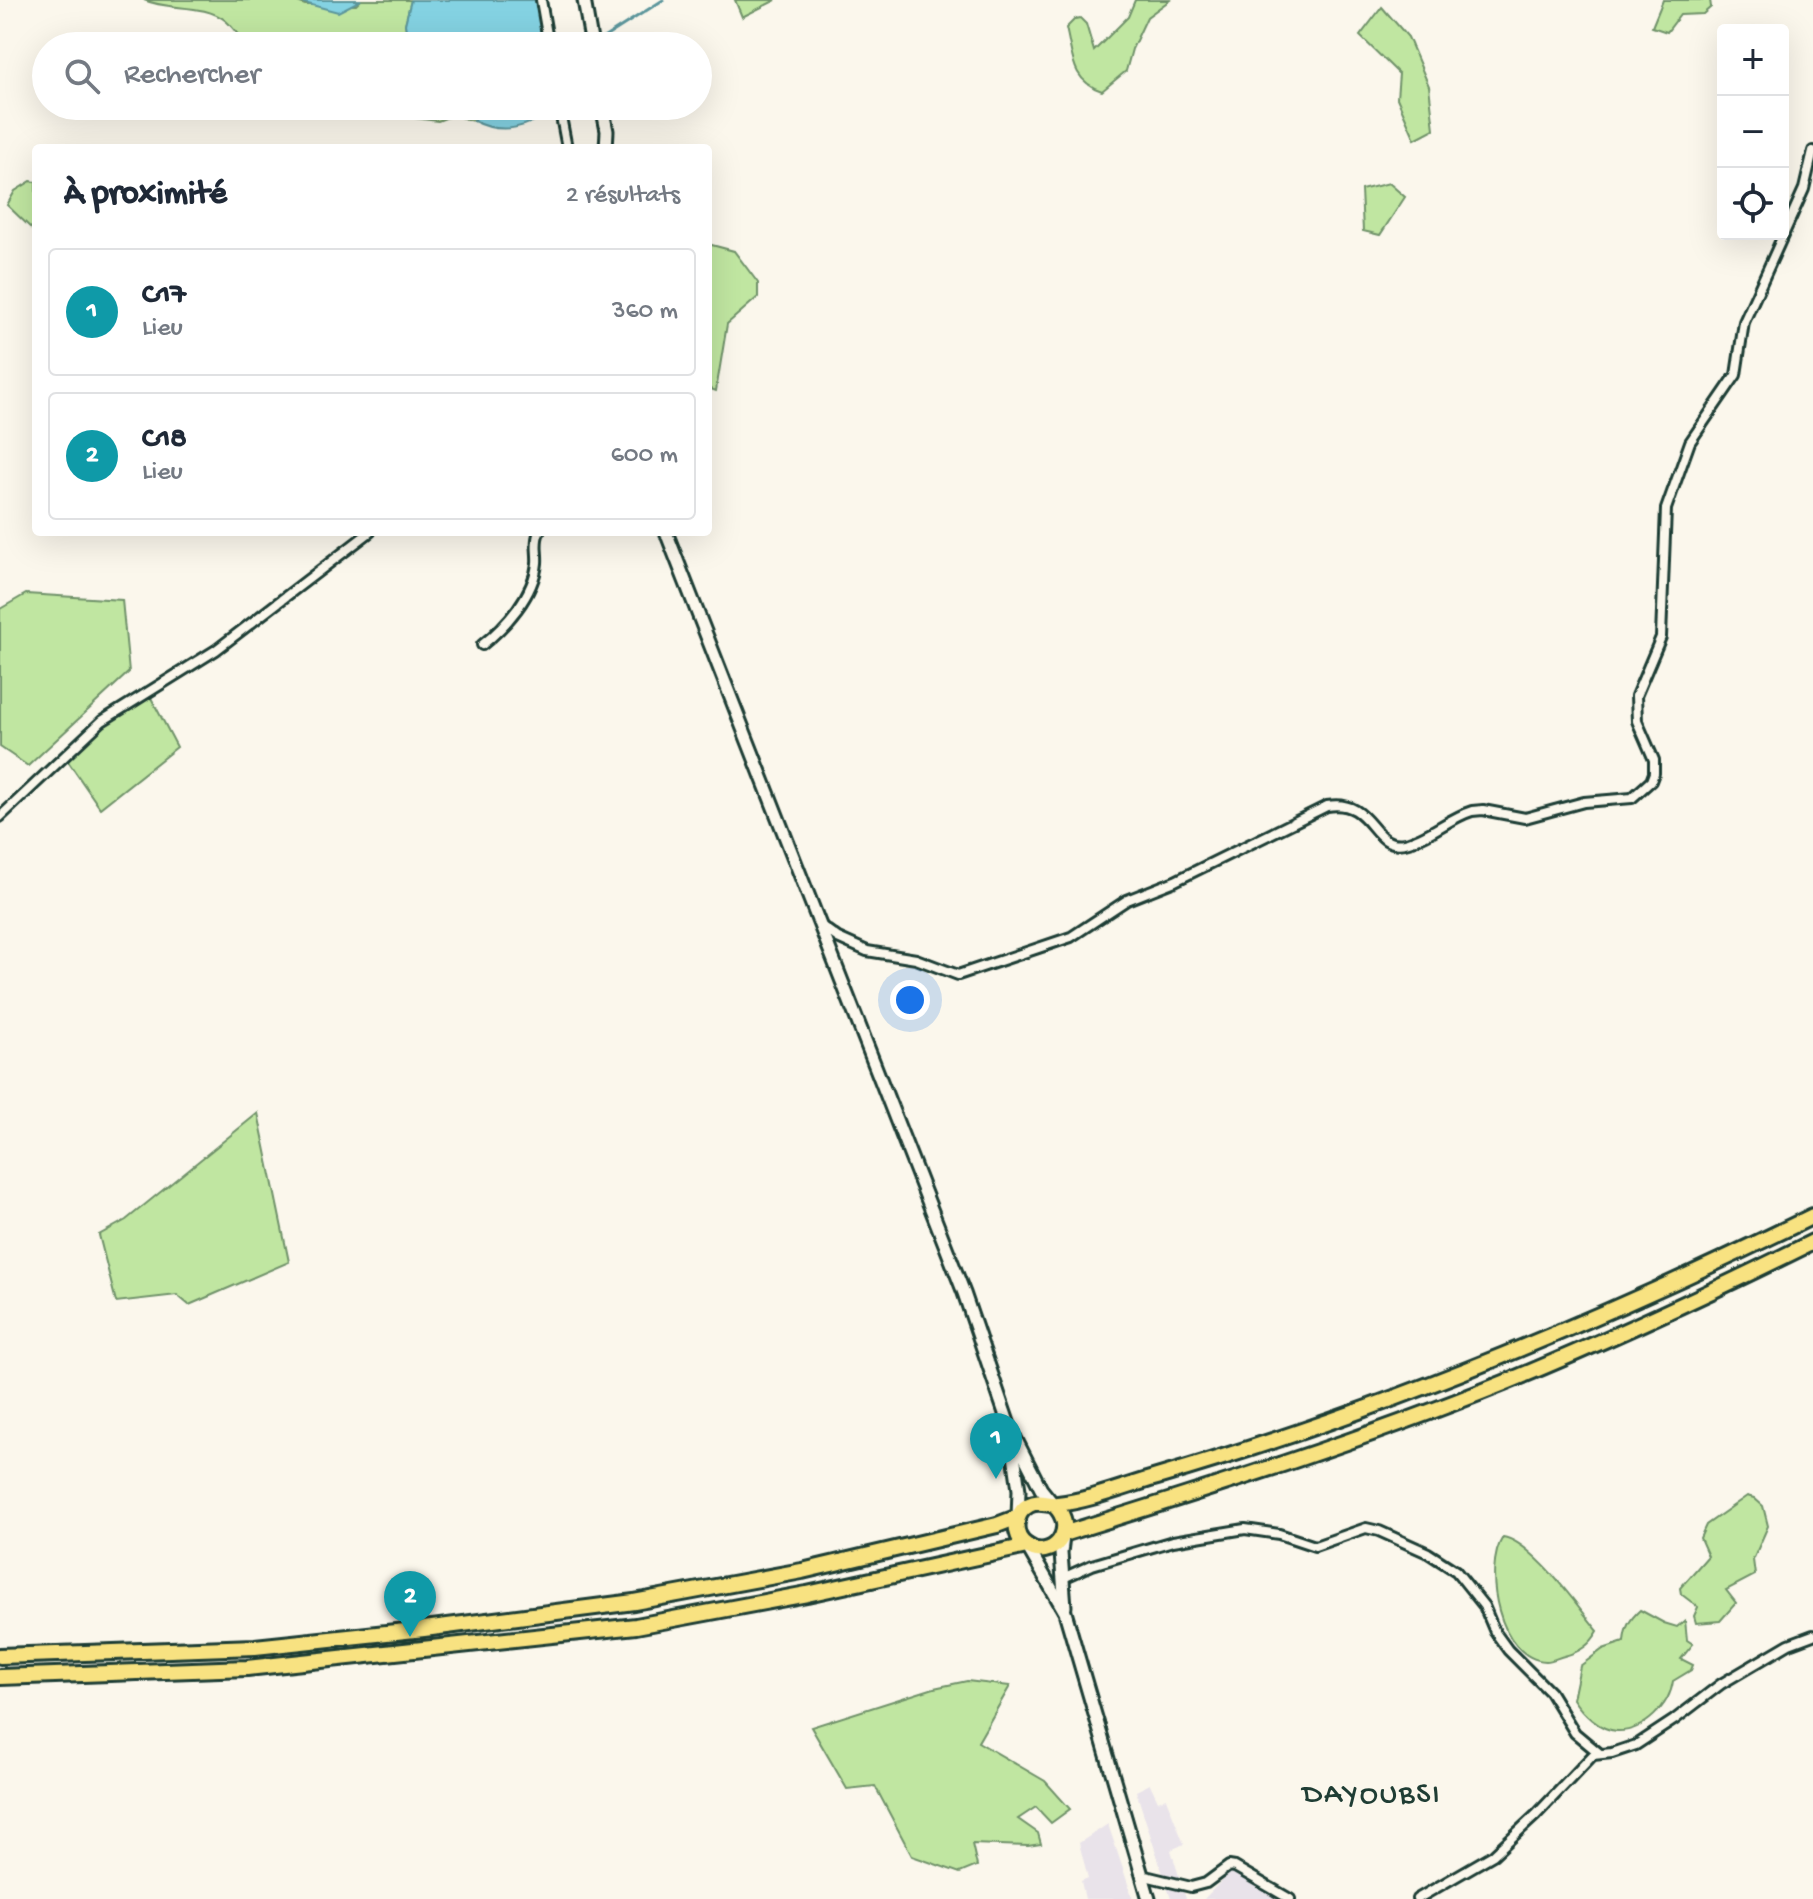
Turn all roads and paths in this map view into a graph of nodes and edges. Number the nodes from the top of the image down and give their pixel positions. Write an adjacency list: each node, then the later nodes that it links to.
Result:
1 (541, 0): 3 (street)
2 (584, 0): 4 (street)
3 (547, 32)
4 (590, 32)
5 (562, 120): 7 (street)
6 (605, 120): 8 (street)
7 (566, 144)
8 (606, 144)
9 (1813, 151): 15 (street)
10 (365, 536): 14 (street)
11 (537, 536): 13 (street)
12 (668, 536): 15 (street)
13 (482, 645)
14 (0, 817)
15 (820, 925): 18 (street)
16 (1813, 1216): 19 (highway)
17 (1813, 1242): 21 (highway)
18 (1010, 1428): 19 (street); 20 (street)
19 (1054, 1505): 20 (highway); 21 (highway)
20 (1018, 1517): 22 (highway); 26 (highway)
21 (1063, 1534): 22 (highway); 23 (street)
22 (1027, 1546): 24 (street); 27 (highway)
23 (1063, 1578): 24 (street); 28 (street)
24 (1065, 1612): 29 (street)
25 (1813, 1635): 28 (street)
26 (0, 1656)
27 (0, 1677)
28 (1599, 1753): 32 (street)
29 (1141, 1875): 30 (street); 31 (street)
30 (1149, 1899)
31 (1290, 1899)
32 (1417, 1899)

